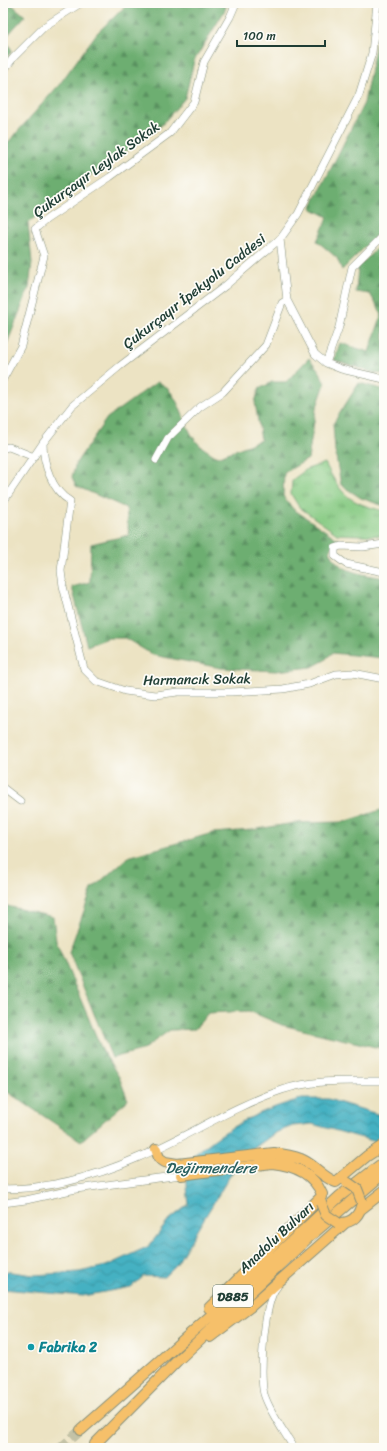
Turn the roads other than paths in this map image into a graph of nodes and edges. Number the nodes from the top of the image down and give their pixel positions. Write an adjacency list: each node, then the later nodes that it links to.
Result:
1 (82, 3): 4 (street)
2 (236, 3): 9 (street, Çukurçayır Leylak Sokak)
3 (377, 3): 6 (street, Çukurçayır İpekyolu Caddesi)
4 (3, 70)
5 (384, 235): 8 (street)
6 (280, 239): 7 (street); 11 (street, Çukurçayır İpekyolu Caddesi)
7 (287, 300): 8 (street); 14 (street)
8 (326, 363): 10 (street)
9 (3, 379)
10 (384, 379)
11 (43, 443): 13 (street, Çukurçayır İpekyolu Caddesi); 18 (street, Harmancık Sokak)
12 (3, 448): 13 (street)
13 (34, 457): 15 (street, Çukurçayır İpekyolu Caddesi)
14 (156, 460)
15 (3, 502)
16 (384, 544): 17 (street)
17 (384, 572)
18 (384, 679)
19 (3, 788): 20 (street)
20 (20, 801)
21 (384, 1080): 23 (street)
22 (384, 1145): 28 (highway)
23 (156, 1149): 25 (highway); 29 (street)
24 (384, 1162): 36 (highway, Anadolu Bulvarı / D885)
25 (177, 1164): 27 (street); 28 (highway)
26 (384, 1174): 37 (highway, Anadolu Bulvarı / D885)
27 (176, 1175): 31 (highway); 32 (street)
28 (336, 1182): 31 (highway); 33 (highway, bridge)
29 (3, 1189)
30 (384, 1190): 33 (highway)
31 (321, 1198): 34 (highway, bridge); 36 (highway)
32 (3, 1203)
33 (362, 1206): 34 (highway)
34 (342, 1222): 35 (highway)
35 (302, 1263): 37 (highway); 40 (street)
36 (169, 1351): 38 (highway, Anadolu Bulvarı / D885)
37 (177, 1361): 39 (highway, Anadolu Bulvarı / D885)
38 (81, 1430)
39 (95, 1444)
40 (294, 1448)

